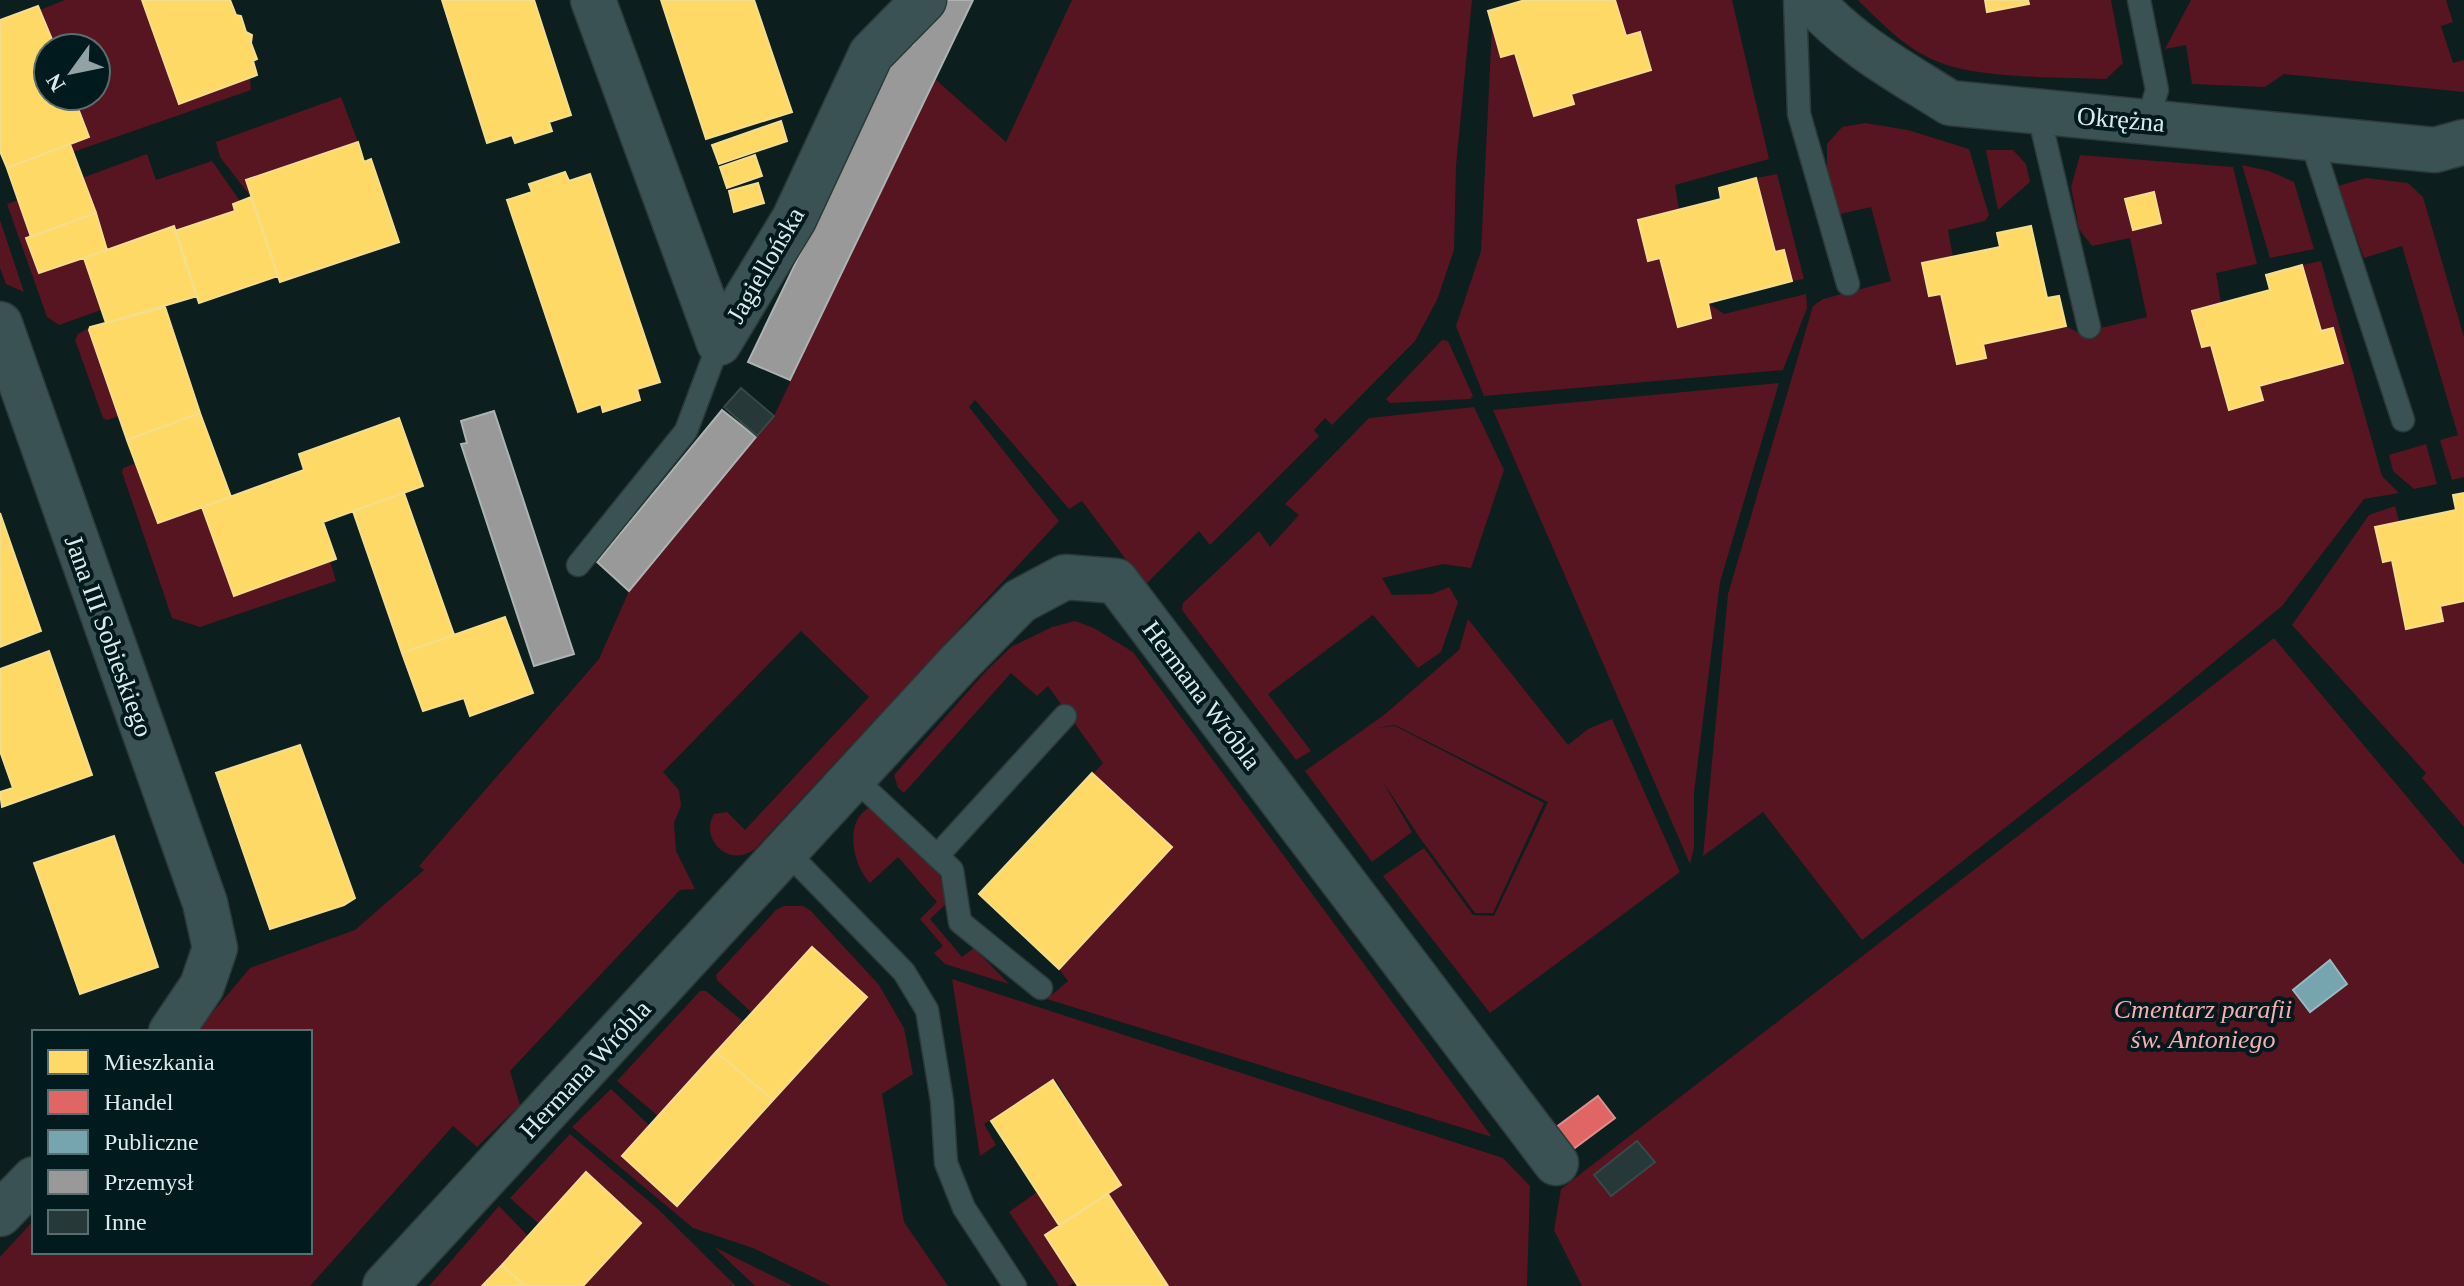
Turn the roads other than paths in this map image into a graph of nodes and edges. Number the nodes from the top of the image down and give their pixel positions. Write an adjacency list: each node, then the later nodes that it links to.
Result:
1 (593, 0): 13 (street, Jagiellońska)
2 (924, 0): 13 (street, Jagiellońska)
3 (1795, 0): 10 (lane)
4 (1811, 0): 6 (street, Okrężna)
5 (2139, 0): 7 (lane)
6 (2038, 111): 7 (street, Okrężna); 12 (lane)
7 (2147, 122): 8 (street, Okrężna)
8 (2310, 137): 9 (street, Okrężna); 14 (lane)
9 (2464, 142)
10 (1848, 284)
11 (0, 324): 21 (street, Jana III Sobieskiego)
12 (2089, 327)
13 (719, 343): 15 (lane)
14 (2403, 420)
15 (578, 565)
16 (1065, 716): 19 (lane)
17 (853, 777): 18 (street, Hermana Wróbla); 19 (lane); 22 (street, Hermana Wróbla)
18 (786, 851): 23 (street, Hermana Wróbla); 24 (lane)
19 (937, 856): 20 (lane)
20 (1041, 988)
21 (172, 1030)
22 (1556, 1163)
23 (385, 1286)
24 (1015, 1286)

